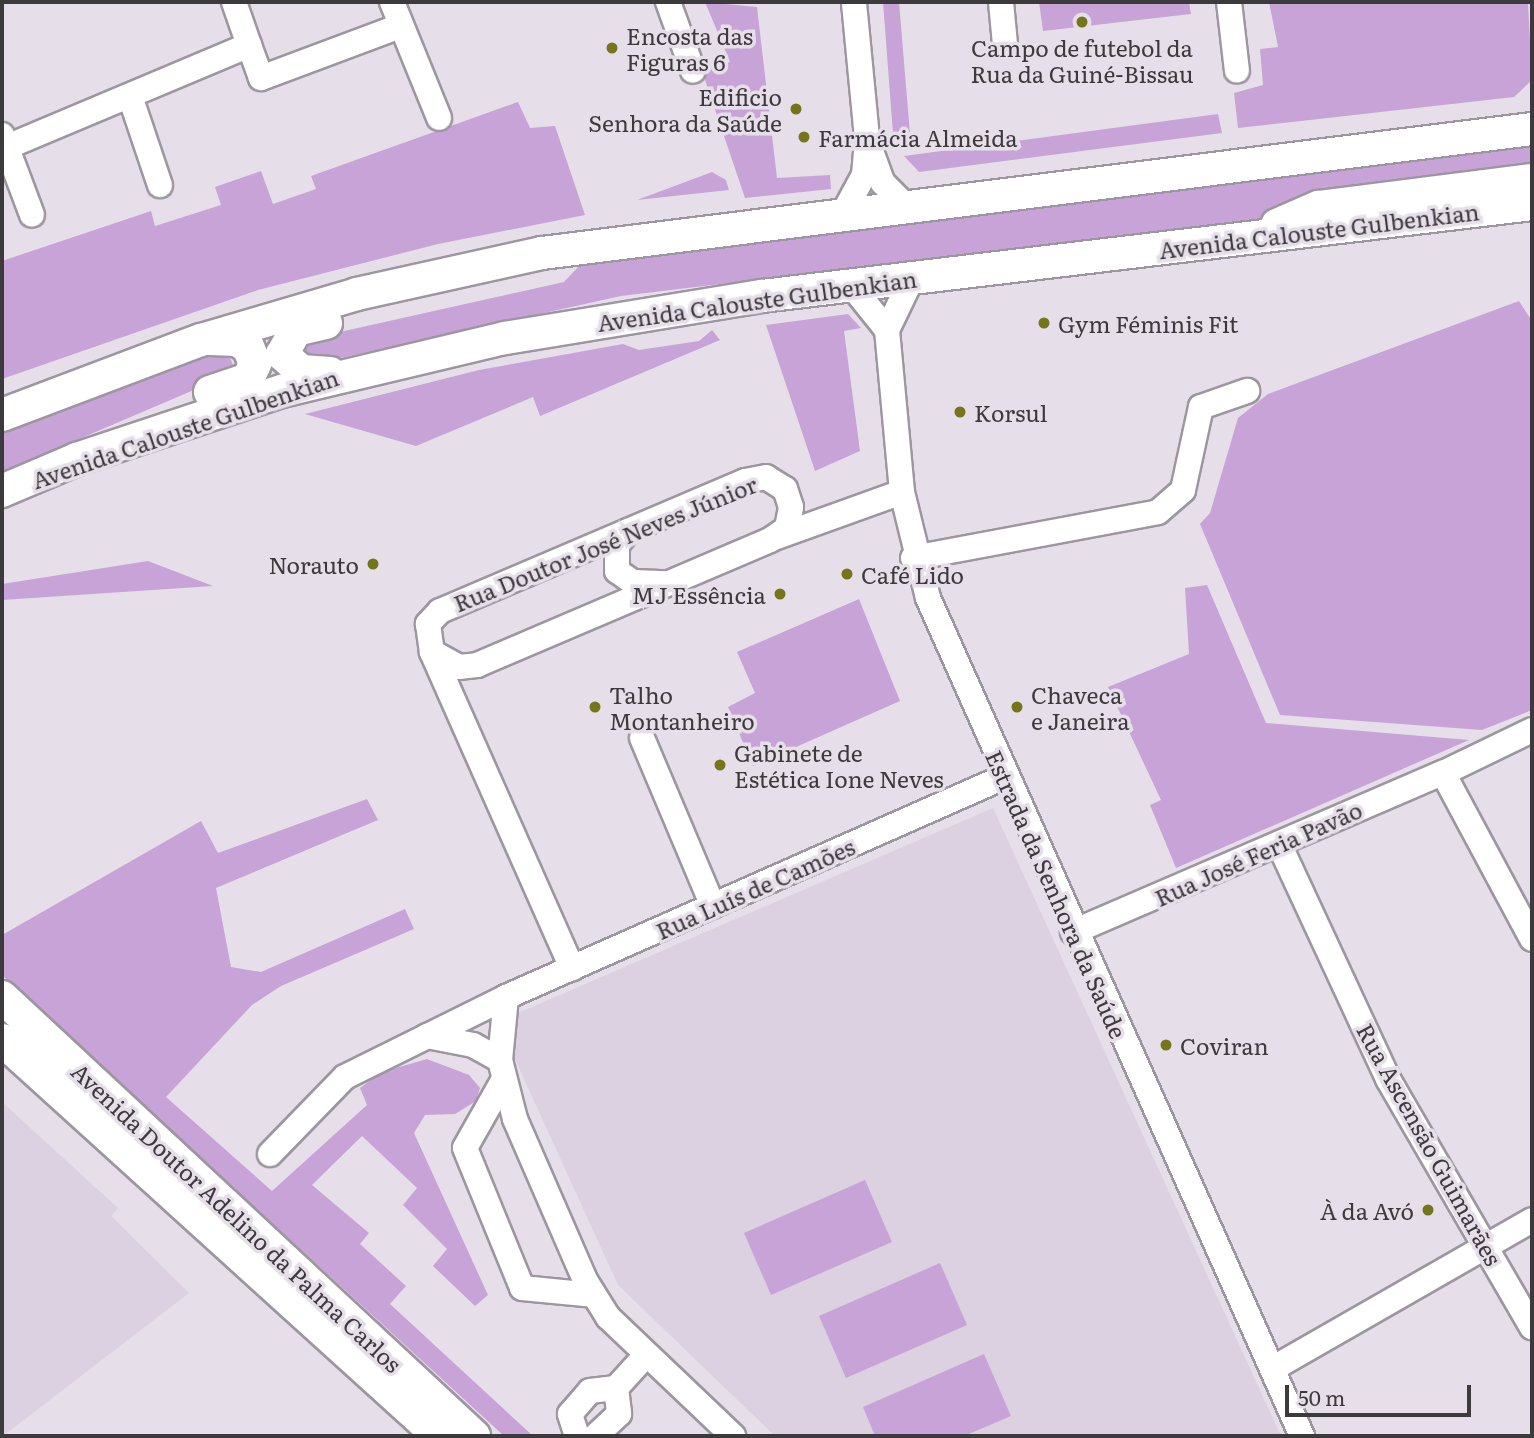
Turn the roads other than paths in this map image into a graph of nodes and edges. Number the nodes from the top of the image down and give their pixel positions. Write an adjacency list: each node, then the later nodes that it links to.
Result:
1 (234, 2): 9 (street)
2 (392, 2): 7 (street)
3 (668, 2): 10 (street)
4 (854, 2): 15 (street)
5 (1001, 2): 8 (street)
6 (1229, 2): 11 (street)
7 (400, 26): 9 (street); 13 (street)
8 (1005, 44)
9 (249, 45): 12 (street)
10 (693, 71)
11 (1237, 71)
12 (130, 96): 16 (street); 18 (street)
13 (439, 118)
14 (1532, 129): 20 (main road)
15 (867, 138): 20 (street); 21 (street)
16 (3, 144): 22 (street)
17 (1532, 180): 23 (main road)
18 (160, 185)
19 (1532, 204): 23 (main road, Avenida Calouste Gulbenkian)
20 (905, 205): 21 (main road)
21 (844, 212): 24 (main road)
22 (32, 215)
23 (1243, 239): 25 (main road, Avenida Calouste Gulbenkian)
24 (542, 253): 28 (main road); 29 (main road)
25 (912, 278): 26 (main road, Avenida Calouste Gulbenkian); 27 (street)
26 (851, 285): 27 (street); 29 (main road, Avenida Calouste Gulbenkian)
27 (887, 330): 34 (street, Estrada da Senhora da Saúde)
28 (201, 340): 31 (main road); 32 (main road)
29 (357, 371): 32 (main road, Avenida Calouste Gulbenkian)
30 (1247, 390): 38 (street)
31 (2, 415)
32 (76, 459): 33 (main road, Avenida Calouste Gulbenkian)
33 (2, 491)
34 (902, 492): 36 (street, Rua Doutor José Neves Júnior); 38 (street, Estrada da Senhora da Saúde)
35 (628, 531): 36 (street, Rua Doutor José Neves Júnior); 37 (street, Rua Doutor José Neves Júnior); 39 (street)
36 (770, 540): 39 (street, Rua Doutor José Neves Júnior)
37 (574, 554): 40 (street); 41 (street, Rua Doutor José Neves Júnior)
38 (913, 558): 47 (street, Estrada da Senhora da Saúde)
39 (674, 583): 40 (street, Rua Doutor José Neves Júnior)
40 (594, 617): 42 (street, Rua Doutor José Neves Júnior)
41 (432, 652): 42 (street); 43 (street)
42 (477, 665): 43 (street)
43 (455, 701): 52 (street)
44 (1532, 730): 46 (street, Rua José Feria Pavão)
45 (642, 738): 49 (street)
46 (1443, 772): 48 (street, Rua José Feria Pavão); 51 (street)
47 (1004, 777): 49 (street, Rua Luís de Camões); 50 (street, Estrada da Senhora da Saúde)
48 (1279, 844): 50 (street, Rua José Feria Pavão); 60 (street, Rua Ascensão Guimarães)
49 (713, 906): 52 (street, Rua Luís de Camões)
50 (1073, 932): 64 (street, Estrada da Senhora da Saúde)
51 (1532, 939)
52 (572, 968): 53 (street, Rua Luís de Camões)
53 (506, 996): 55 (street, Rua Luís de Camões); 57 (street)
54 (2, 997): 67 (main road, Avenida Doutor Adelino da Palma Carlos)
55 (427, 1036): 57 (street); 58 (street, Rua Luís de Camões)
56 (2, 1040): 66 (main road, Avenida Doutor Adelino da Palma Carlos)
57 (502, 1069): 61 (street); 61 (street)
58 (270, 1154)
59 (1532, 1220): 60 (street)
60 (1484, 1246): 62 (street, Rua Ascensão Guimarães); 64 (street)
61 (593, 1295): 63 (street)
62 (1532, 1327)
63 (646, 1354): 65 (street); 70 (street)
64 (1272, 1369): 71 (street, Estrada da Senhora da Saúde)
65 (616, 1388): 68 (street); 69 (street)
66 (439, 1436)
67 (474, 1436)
68 (577, 1436)
69 (594, 1436)
70 (733, 1436)
71 (1302, 1436)

